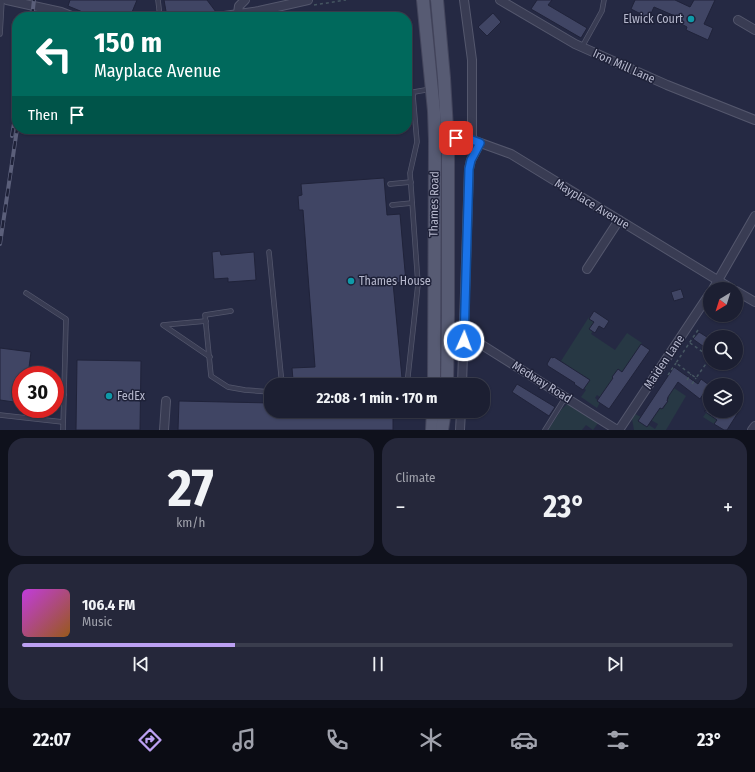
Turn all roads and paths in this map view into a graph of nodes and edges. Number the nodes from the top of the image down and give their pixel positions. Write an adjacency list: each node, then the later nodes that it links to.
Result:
1 (2, 0): 17 (lane)
2 (7, 0): 11 (street)
3 (158, 0): 12 (lane)
4 (245, 0): 13 (street)
5 (308, 0): 14 (street)
6 (423, 0): 19 (main road, Thames Road)
7 (437, 0): 22 (main road, Thames Road)
8 (464, 0): 21 (street)
9 (500, 0): 18 (street, Iron Mill Lane)
10 (604, 0): 18 (lane)
11 (60, 12)
12 (159, 12)
13 (238, 12)
14 (248, 12)
15 (738, 20): 16 (street)
16 (755, 30)
17 (0, 34)
18 (582, 47): 20 (street, Iron Mill Lane)
19 (432, 88): 23 (lane); 49 (main road, Thames Road)
20 (755, 120)
21 (476, 142): 22 (street, Mayplace Avenue); 28 (street, Mayplace Avenue); 39 (street)
22 (448, 146): 50 (main road, Thames Road)
23 (411, 182): 24 (lane); 25 (lane)
24 (390, 184)
25 (412, 203): 26 (lane); 48 (lane)
26 (392, 205)
27 (755, 216): 31 (street)
28 (619, 220): 30 (street); 31 (street, Mayplace Avenue)
29 (269, 252): 47 (lane)
30 (587, 269)
31 (718, 281)
32 (26, 293): 56 (lane)
33 (743, 295): 34 (street)
34 (755, 302)
35 (703, 304): 72 (street, Maiden Lane)
36 (231, 311): 37 (lane)
37 (206, 321): 42 (lane); 42 (lane)
38 (698, 330): 40 (path)
39 (464, 341): 51 (street); 57 (street, Medway Road)
40 (690, 343): 41 (path); 43 (path)
41 (703, 352)
42 (210, 357): 55 (lane)
43 (676, 363): 45 (path); 46 (path)
44 (703, 368): 52 (path)
45 (691, 374): 52 (path); 53 (path)
46 (668, 375)
47 (281, 378)
48 (408, 378)
49 (434, 378)
50 (447, 378)
51 (462, 378)
52 (696, 378): 54 (path)
53 (687, 380)
54 (692, 384)
55 (264, 391)
56 (64, 395)
57 (565, 397): 71 (lane); 72 (street, Medway Road)
58 (166, 401): 67 (street)
59 (0, 414): 64 (lane)
60 (63, 418): 64 (lane)
61 (433, 418): 68 (main road)
62 (444, 418): 69 (main road)
63 (461, 418): 70 (street)
64 (63, 422): 66 (lane)
65 (755, 426): 73 (street)
66 (63, 430)
67 (164, 430)
68 (432, 430)
69 (442, 430)
70 (460, 430)
71 (545, 430)
72 (618, 430)
73 (752, 430)

